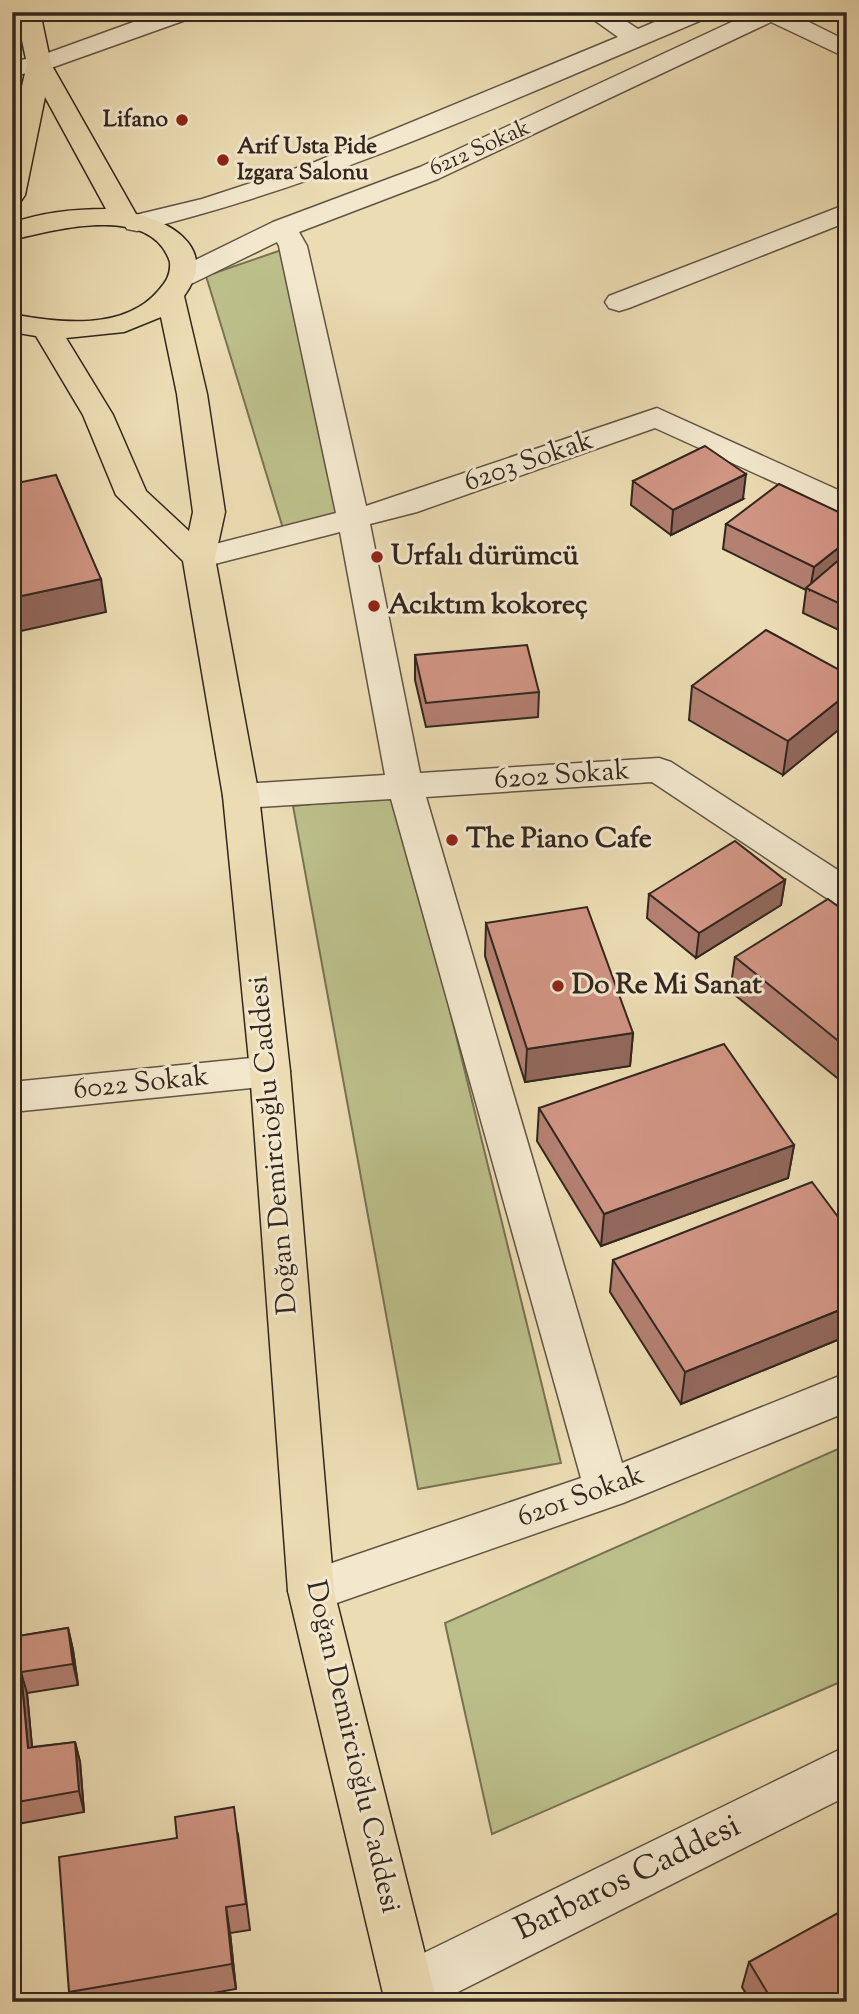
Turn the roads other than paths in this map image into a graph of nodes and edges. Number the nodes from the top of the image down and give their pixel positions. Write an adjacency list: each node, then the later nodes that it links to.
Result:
1 (27, 12): 9 (main road)
2 (185, 12): 6 (street)
3 (595, 12): 7 (street)
4 (700, 12): 7 (street, 6212 Sokak)
5 (772, 12): 8 (street); 14 (street, 6212 Sokak)
6 (148, 18): 9 (street)
7 (639, 40): 13 (street, 6212 Sokak)
8 (847, 51)
9 (39, 64): 10 (street); 11 (main road); 13 (main road)
10 (12, 69)
11 (12, 195)
12 (847, 212): 17 (street)
13 (131, 222): 15 (main road); 16 (main road)
14 (283, 228): 16 (street, 6212 Sokak); 20 (street)
15 (12, 232)
16 (177, 287): 18 (main road); 21 (main road)
17 (618, 302)
18 (23, 326): 21 (main road)
19 (847, 506): 20 (street, 6203 Sokak)
20 (353, 518): 21 (street, 6203 Sokak); 22 (street)
21 (199, 558): 23 (main road, Doğan Demircioğlu Caddesi)
22 (405, 786): 23 (street, 6202 Sokak); 24 (street, 6202 Sokak); 28 (street)
23 (241, 796): 25 (main road, Doğan Demircioğlu Caddesi)
24 (847, 894)
25 (270, 1071): 26 (street, 6022 Sokak); 29 (main road, Doğan Demircioğlu Caddesi)
26 (12, 1097)
27 (847, 1392): 28 (street, 6201 Sokak)
28 (607, 1489): 29 (street, 6201 Sokak)
29 (311, 1591): 31 (main road, Doğan Demircioğlu Caddesi)
30 (847, 1770): 31 (street, Barbaros Caddesi)
31 (411, 1995)

